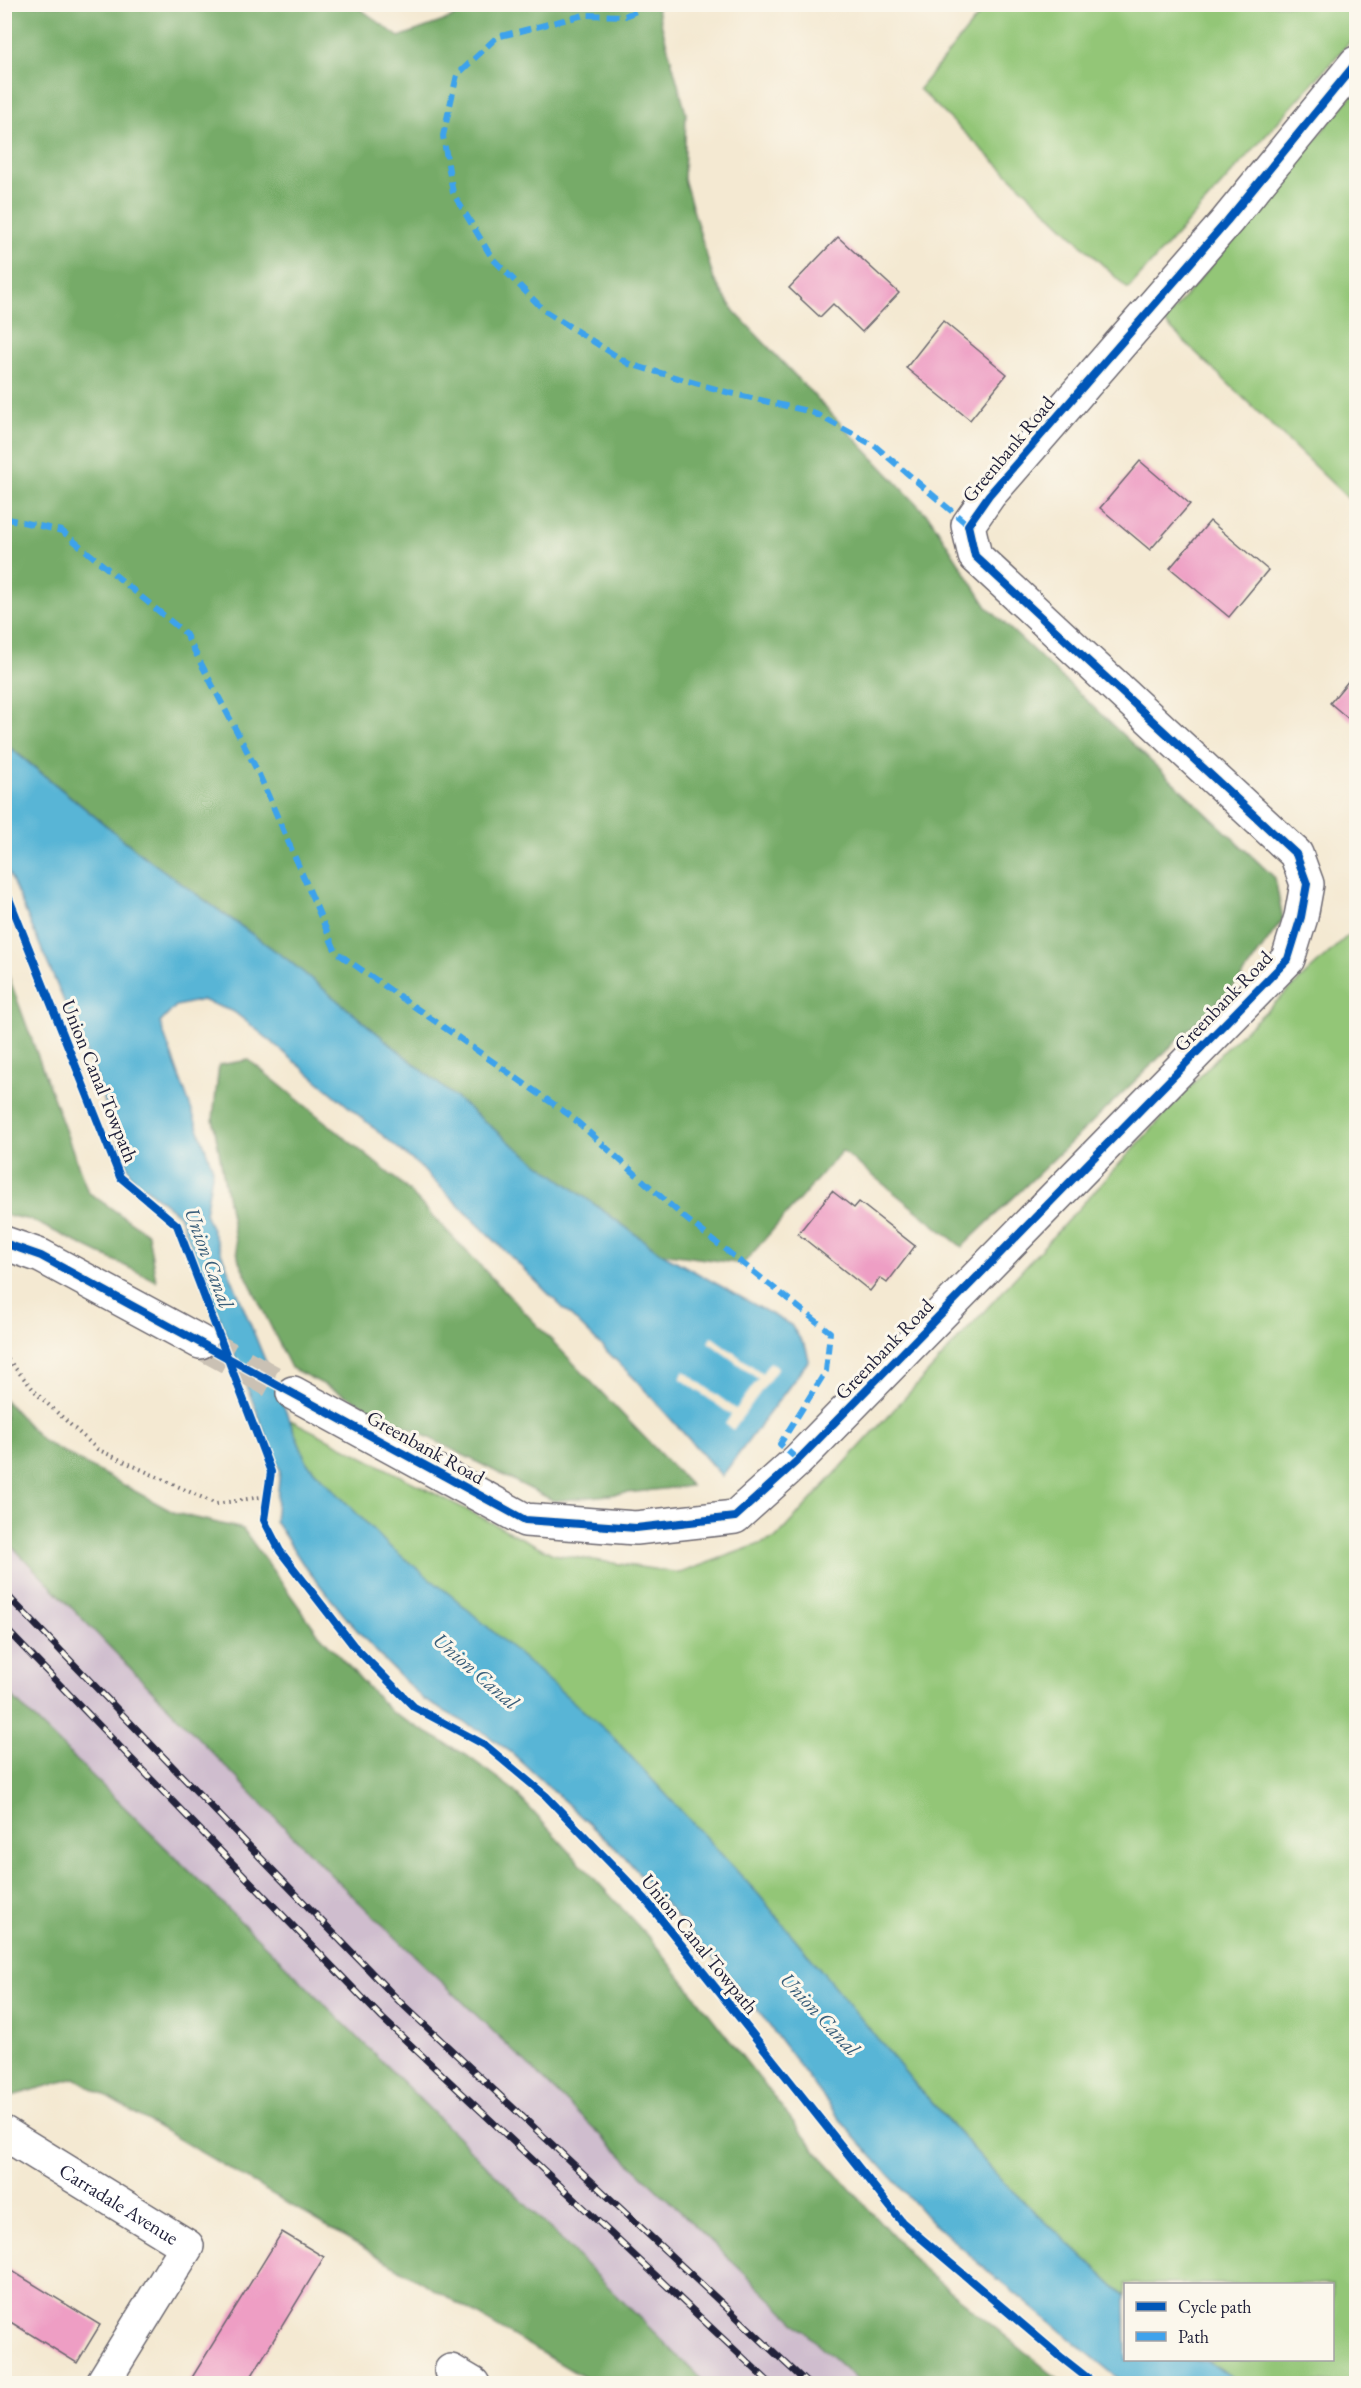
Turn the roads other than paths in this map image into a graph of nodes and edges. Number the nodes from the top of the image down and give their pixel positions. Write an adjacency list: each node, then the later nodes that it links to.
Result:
1 (1356, 63): 4 (street, Greenbank Road)
2 (4, 1243): 3 (street)
3 (200, 1342)
4 (293, 1393)
5 (4, 2133): 6 (street, Carradale Avenue)
6 (102, 2384)

